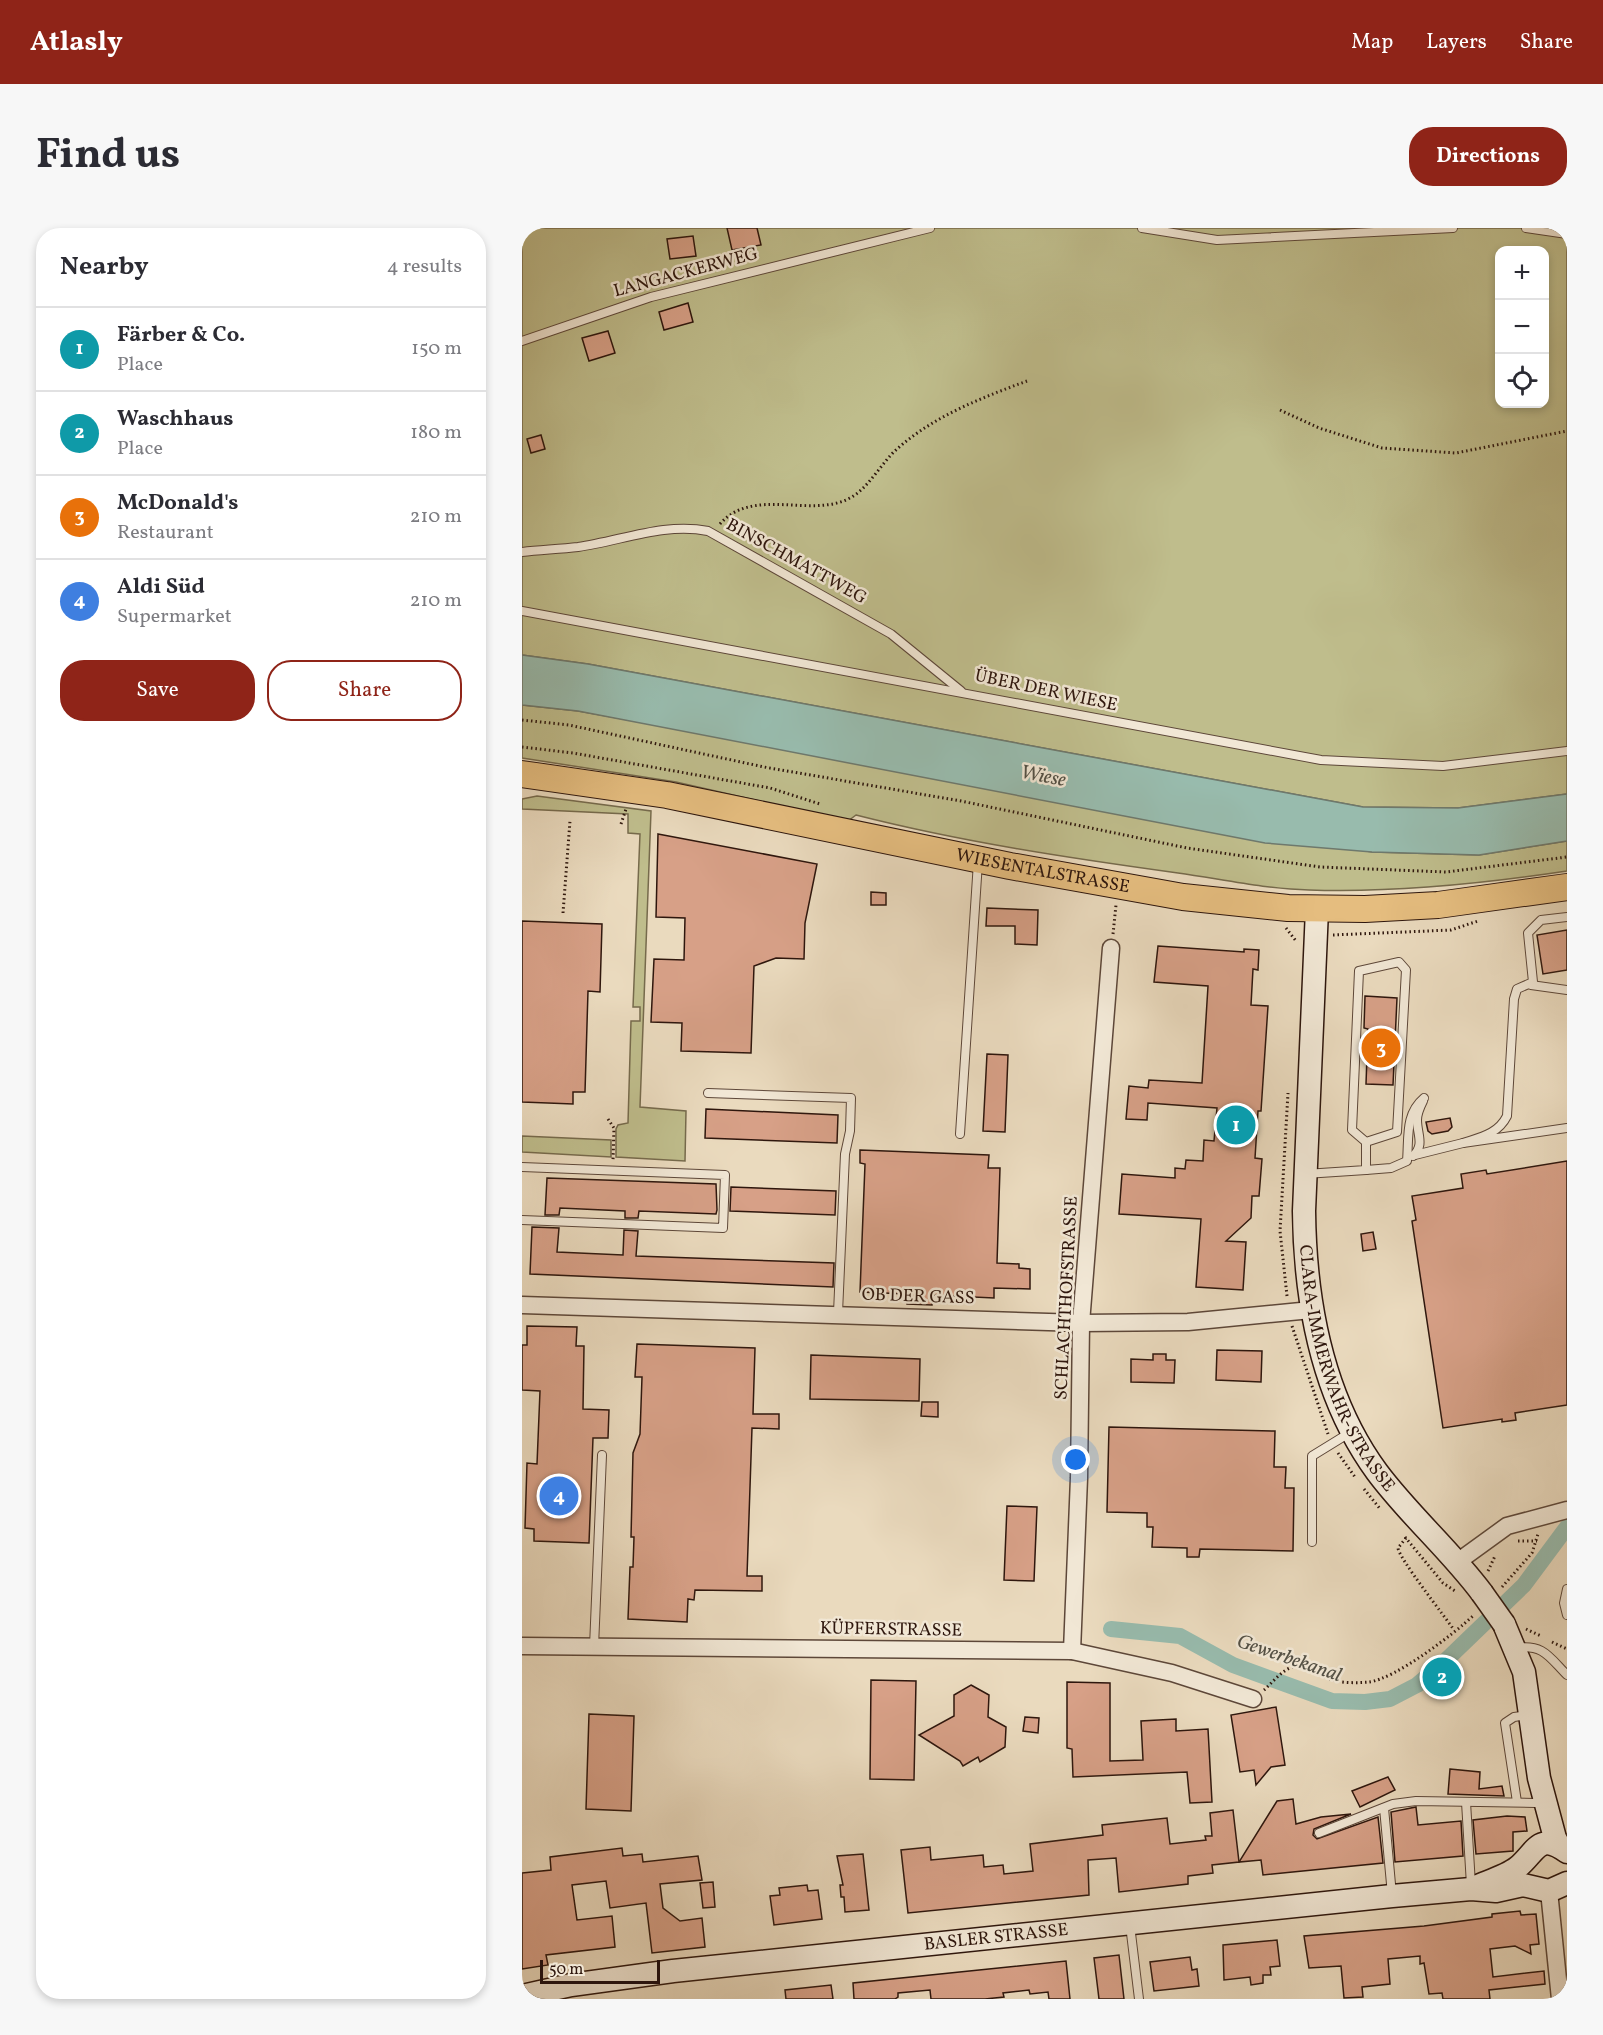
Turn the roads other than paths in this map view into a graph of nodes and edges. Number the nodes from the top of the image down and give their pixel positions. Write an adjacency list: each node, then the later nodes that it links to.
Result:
1 (930, 228): 6 (lane, LANGACKERWEG)
2 (1142, 228): 3 (lane)
3 (1453, 228)
4 (1526, 228): 5 (lane)
5 (1567, 234)
6 (522, 341)
7 (522, 552): 9 (lane, BINSCHMATTWEG)
8 (522, 611): 9 (lane, ÜBER DER WIESE)
9 (961, 691): 10 (lane, ÜBER DER WIESE)
10 (1567, 751)
11 (529, 779): 12 (main road, WIESENTALSTRASSE)
12 (979, 860): 14 (main road, WIESENTALSTRASSE); 21 (lane)
13 (1567, 888): 14 (main road, WIESENTALSTRASSE)
14 (1317, 909): 27 (main road, CLARA-IMMERWAHR-STRASSE)
15 (1567, 917): 17 (lane)
16 (1111, 948): 32 (street, SCHLACHTHOFSTRASSE)
17 (1531, 985): 18 (lane); 23 (lane)
18 (1567, 990)
19 (708, 1093): 31 (lane)
20 (1567, 1128): 23 (lane)
21 (960, 1134)
22 (1366, 1142): 22 (lane); 26 (lane)
23 (1463, 1143): 24 (lane)
24 (1410, 1158): 24 (lane); 26 (lane)
25 (522, 1167): 28 (lane)
26 (1366, 1170): 27 (lane)
27 (1305, 1174): 30 (main road, CLARA-IMMERWAHR-STRASSE)
28 (522, 1220)
29 (522, 1305): 31 (street, OB DER GASS)
30 (1311, 1310): 32 (street, OB DER GASS); 33 (main road, CLARA-IMMERWAHR-STRASSE)
31 (838, 1313): 32 (street, OB DER GASS)
32 (1081, 1323): 43 (street, SCHLACHTHOFSTRASSE)
33 (1351, 1432): 36 (lane); 37 (main road, CLARA-IMMERWAHR-STRASSE)
34 (602, 1455): 41 (lane)
35 (1554, 1514): 37 (street)
36 (1312, 1542)
37 (1456, 1563): 42 (main road, CLARA-IMMERWAHR-STRASSE, bridge)
38 (1567, 1589): 39 (lane)
39 (1567, 1615)
40 (522, 1646): 41 (street, KÜPFERSTRASSE)
41 (594, 1647): 43 (street, KÜPFERSTRASSE)
42 (1515, 1648): 44 (lane); 46 (main road, CLARA-IMMERWAHR-STRASSE)
43 (1072, 1651): 45 (street, KÜPFERSTRASSE)
44 (1567, 1675)
45 (1259, 1695)
46 (1532, 1714): 47 (main road, CLARA-IMMERWAHR-STRASSE); 49 (lane)
47 (1539, 1778): 49 (main road, CLARA-IMMERWAHR-STRASSE); 52 (main road, CLARA-IMMERWAHR-STRASSE)
48 (1466, 1802): 49 (lane); 50 (lane); 55 (lane)
49 (1526, 1802): 53 (main road, CLARA-IMMERWAHR-STRASSE)
50 (1384, 1808): 51 (lane); 56 (lane)
51 (1319, 1833)
52 (1565, 1851): 53 (main road)
53 (1531, 1852): 54 (main road); 55 (main road, BASLER STRASSE)
54 (1557, 1885): 55 (main road, BASLER STRASSE); 60 (street)
55 (1471, 1889): 56 (main road, BASLER STRASSE)
56 (1392, 1896): 57 (main road, BASLER STRASSE)
57 (1130, 1924): 58 (main road, BASLER STRASSE); 59 (lane)
58 (522, 1996)
59 (1138, 1999)
60 (1560, 1999)

